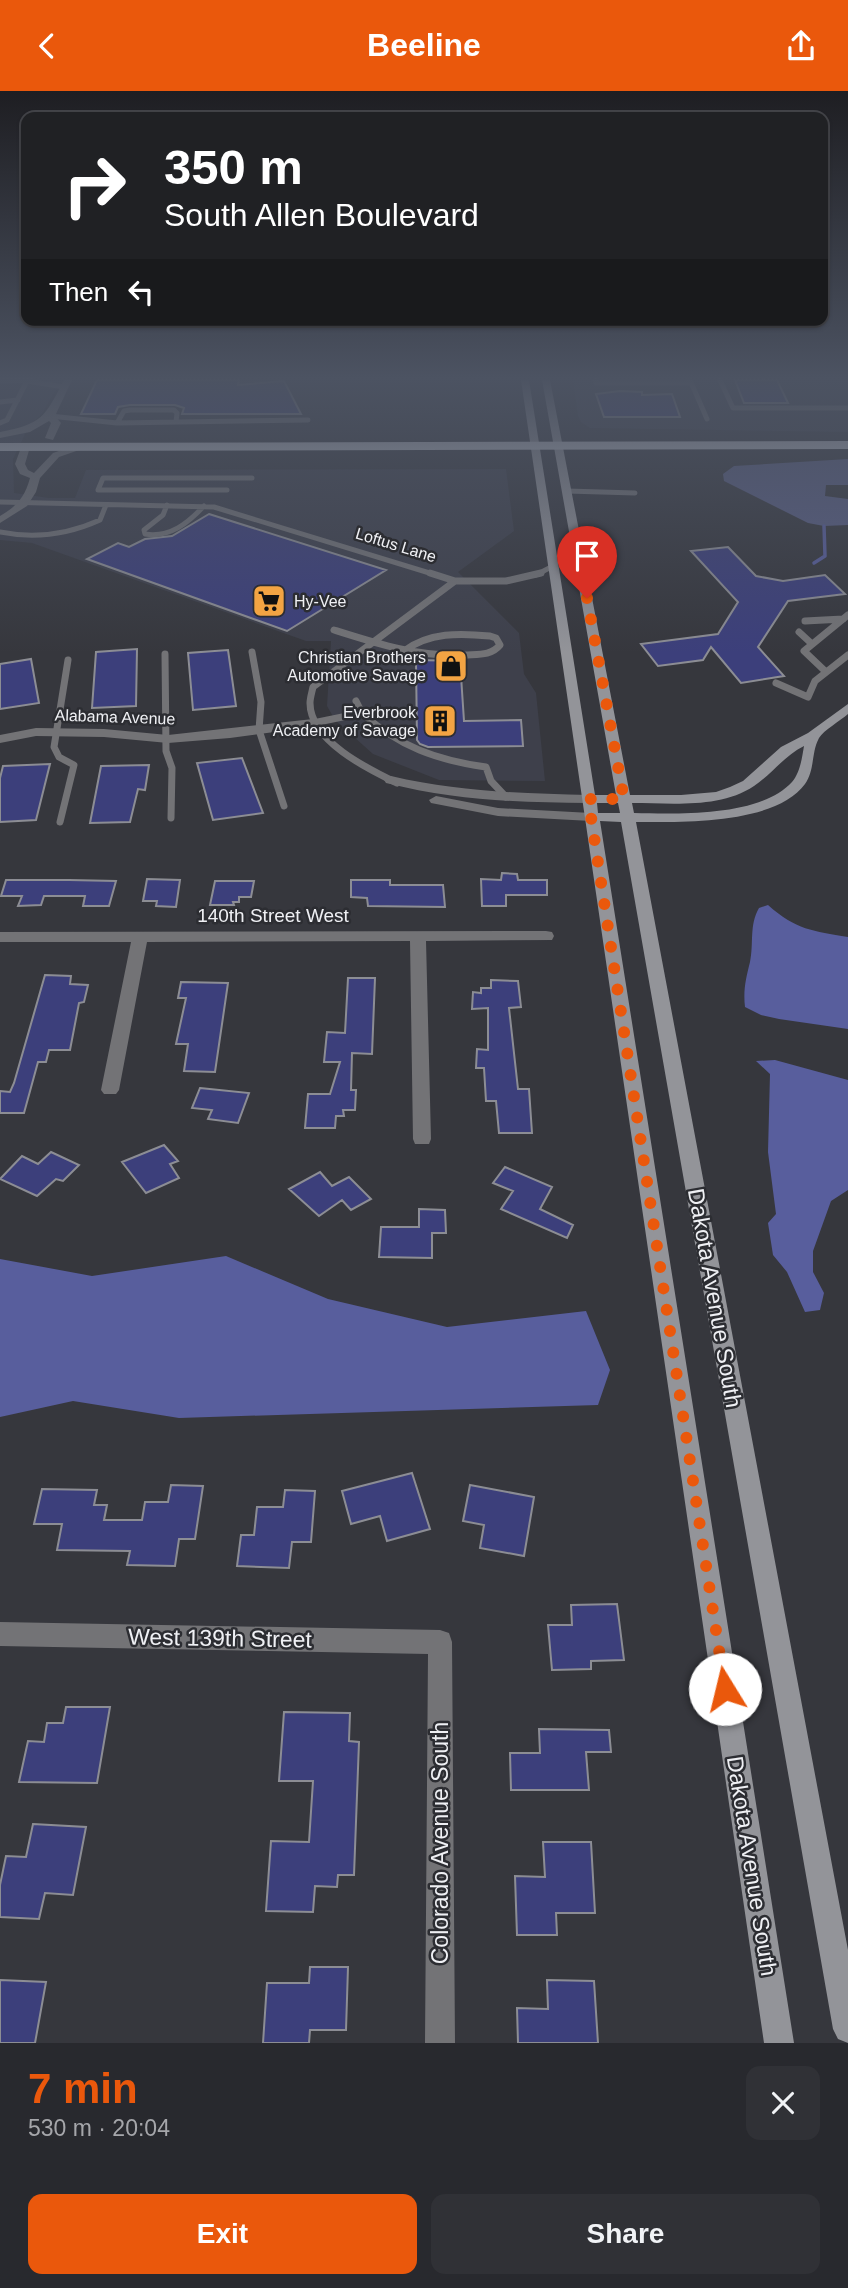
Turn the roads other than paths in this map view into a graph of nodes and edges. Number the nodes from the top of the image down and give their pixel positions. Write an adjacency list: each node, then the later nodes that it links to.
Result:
1 (24, 471): 5 (street)
2 (40, 471): 5 (street)
3 (539, 471): 17 (main road, Dakota Avenue South)
4 (563, 471): 8 (main road, Dakota Avenue South)
5 (35, 477): 11 (street)
6 (252, 478): 7 (lane)
7 (227, 490)
8 (567, 491): 9 (lane); 43 (main road, Dakota Avenue South)
9 (635, 493)
10 (0, 502): 11 (lane, Loftus Lane)
11 (22, 505): 12 (lane, Loftus Lane); 15 (street)
12 (106, 505): 13 (lane, Loftus Lane); 16 (lane)
13 (167, 505): 14 (lane, Loftus Lane); 14 (lane)
14 (204, 506): 18 (lane, Loftus Lane)
15 (0, 520)
16 (0, 532)
17 (554, 566): 18 (lane); 45 (main road, Dakota Avenue South)
18 (455, 581): 23 (lane, Loftus Lane)
19 (846, 617): 20 (lane); 24 (lane)
20 (805, 621)
21 (334, 630): 23 (lane)
22 (799, 632): 24 (lane)
23 (374, 643): 25 (lane); 35 (lane, Loftus Lane)
24 (812, 644): 30 (lane)
25 (404, 651): 25 (lane)
26 (252, 652): 36 (lane)
27 (165, 654): 40 (lane)
28 (848, 655): 30 (lane)
29 (68, 660): 37 (lane)
30 (825, 671): 31 (lane)
31 (776, 683)
32 (356, 701): 34 (lane)
33 (848, 708): 38 (main road)
34 (362, 713): 35 (lane); 42 (lane)
35 (313, 723): 36 (street, Alabama Avenue); 41 (lane)
36 (258, 730): 40 (street, Alabama Avenue); 44 (lane)
37 (57, 732): 39 (street, Alabama Avenue); 40 (street, Alabama Avenue); 48 (lane)
38 (813, 736): 43 (main road); 46 (main road)
39 (0, 739)
40 (168, 739): 47 (lane)
41 (397, 783): 42 (street); 45 (street)
42 (506, 797): 45 (street)
43 (624, 799): 45 (main road); 46 (main road, Dakota Avenue South)
44 (284, 806)
45 (590, 808): 46 (main road); 59 (main road, Dakota Avenue South)
46 (628, 817): 57 (main road, Dakota Avenue South)
47 (171, 818)
48 (60, 823)
49 (546, 936): 52 (street, 140th Street West)
50 (0, 937): 51 (street, 140th Street West)
51 (140, 937): 52 (street, 140th Street West); 53 (street)
52 (418, 938): 54 (street)
53 (110, 1090)
54 (422, 1139)
55 (0, 1634): 56 (street, West 139th Street)
56 (440, 1642): 58 (street, Colorado Avenue South)
57 (848, 2029)
58 (440, 2043)
59 (779, 2043)

